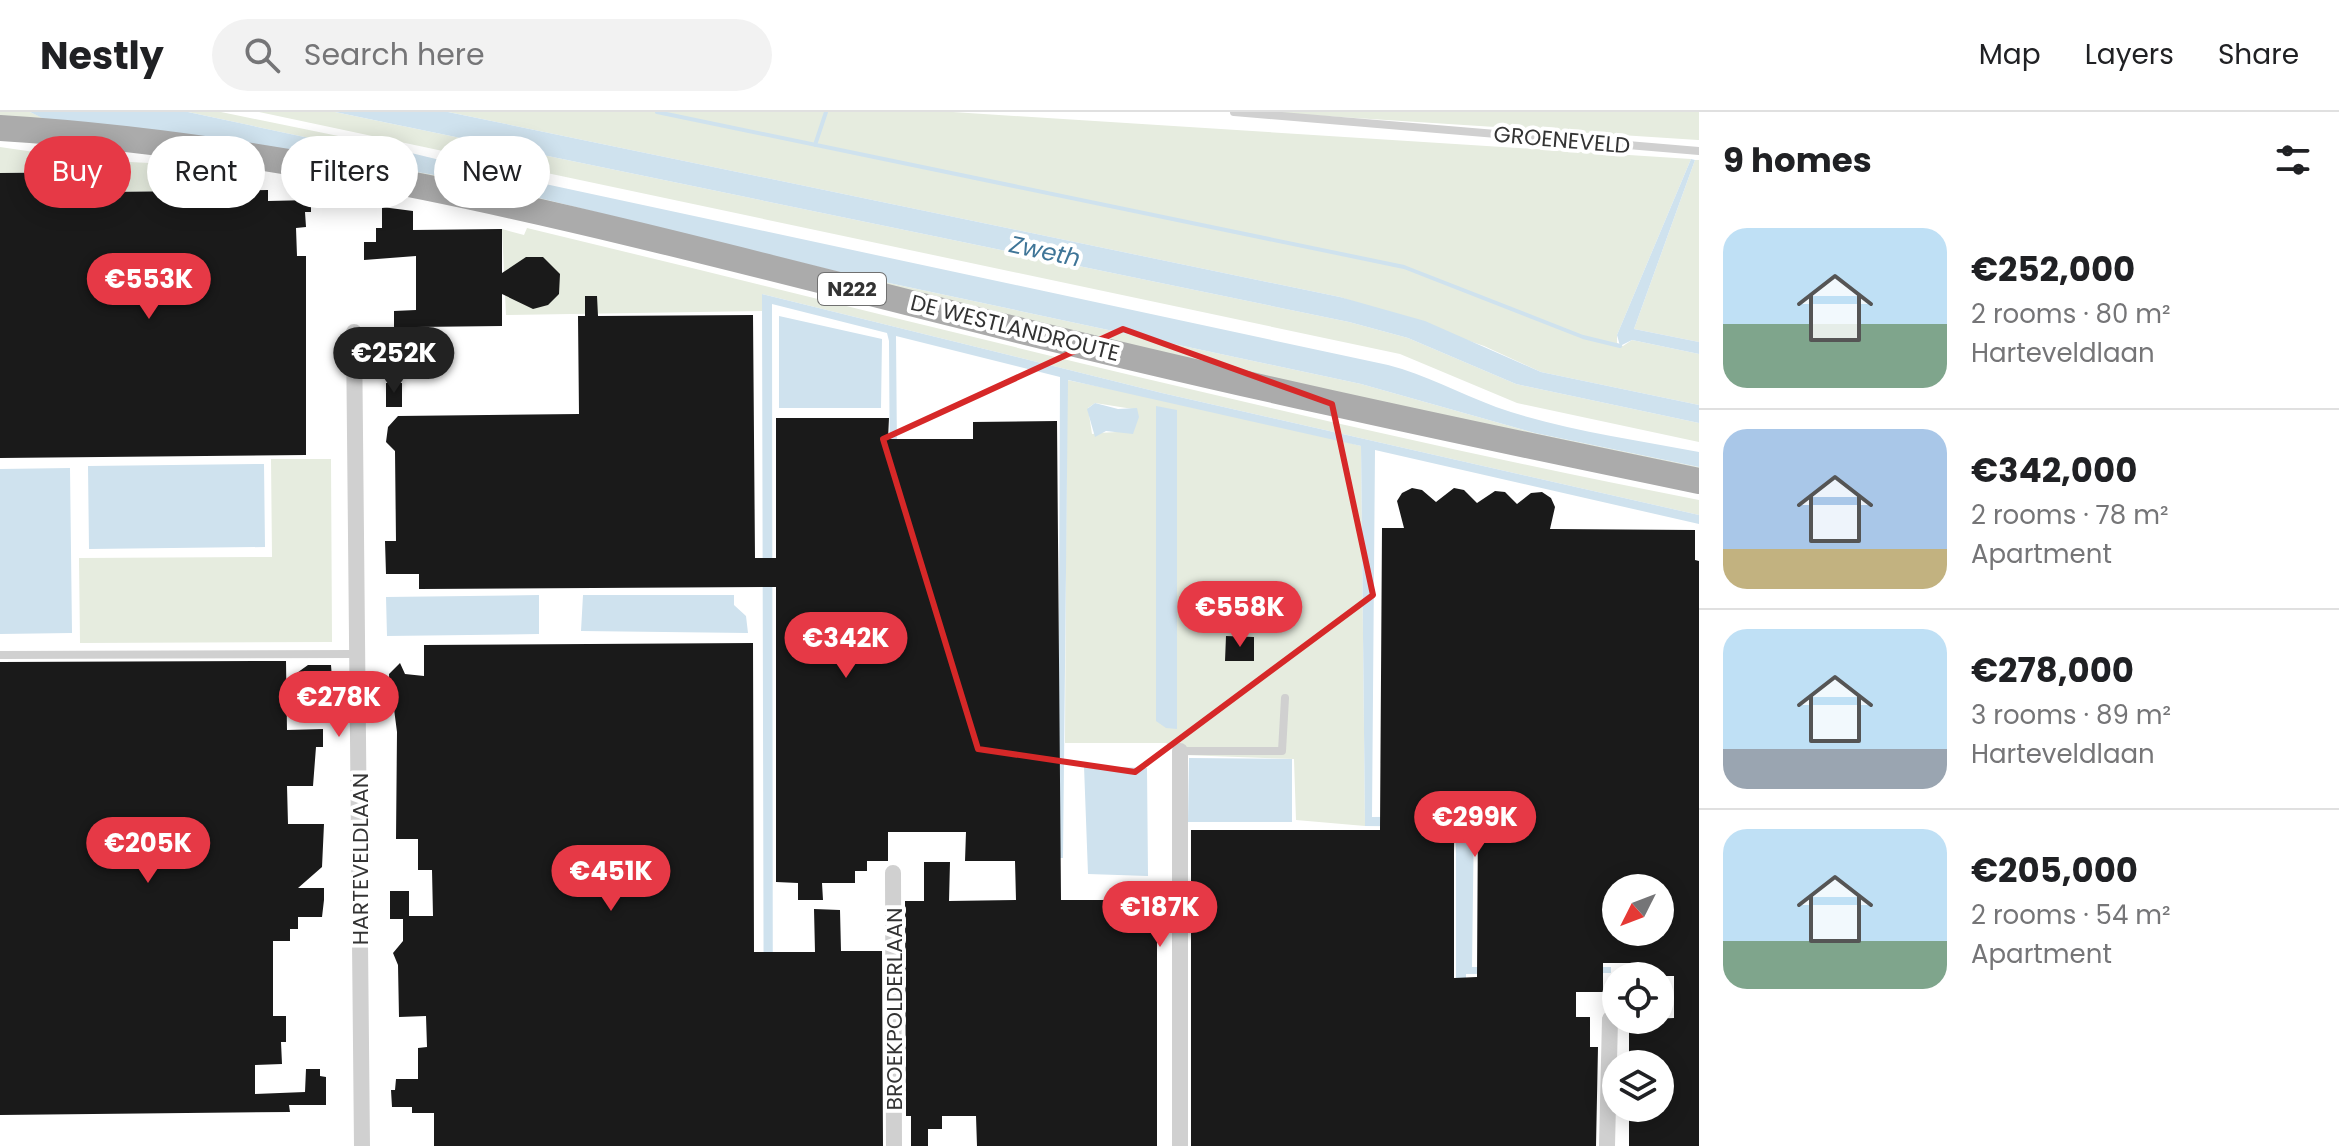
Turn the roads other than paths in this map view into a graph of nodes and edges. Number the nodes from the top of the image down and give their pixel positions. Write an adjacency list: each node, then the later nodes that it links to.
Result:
1 (1234, 112): 4 (lane, GROENEVELD)
2 (0, 128): 6 (main road, DE WESTLANDROUTE / N222)
3 (0, 142): 7 (main road, DE WESTLANDROUTE / N222)
4 (1699, 151)
5 (354, 332): 8 (street, HARTEVELDLAAN)
6 (1699, 481)
7 (1699, 494)
8 (358, 654): 9 (lane); 14 (street, HARTEVELDLAAN)
9 (0, 655)
10 (1285, 698): 11 (lane)
11 (1180, 751): 16 (street)
12 (893, 873): 15 (street, BROEKPOLDERLAAN)
13 (1610, 1034): 17 (street)
14 (362, 1146)
15 (894, 1146)
16 (1180, 1146)
17 (1607, 1146)

